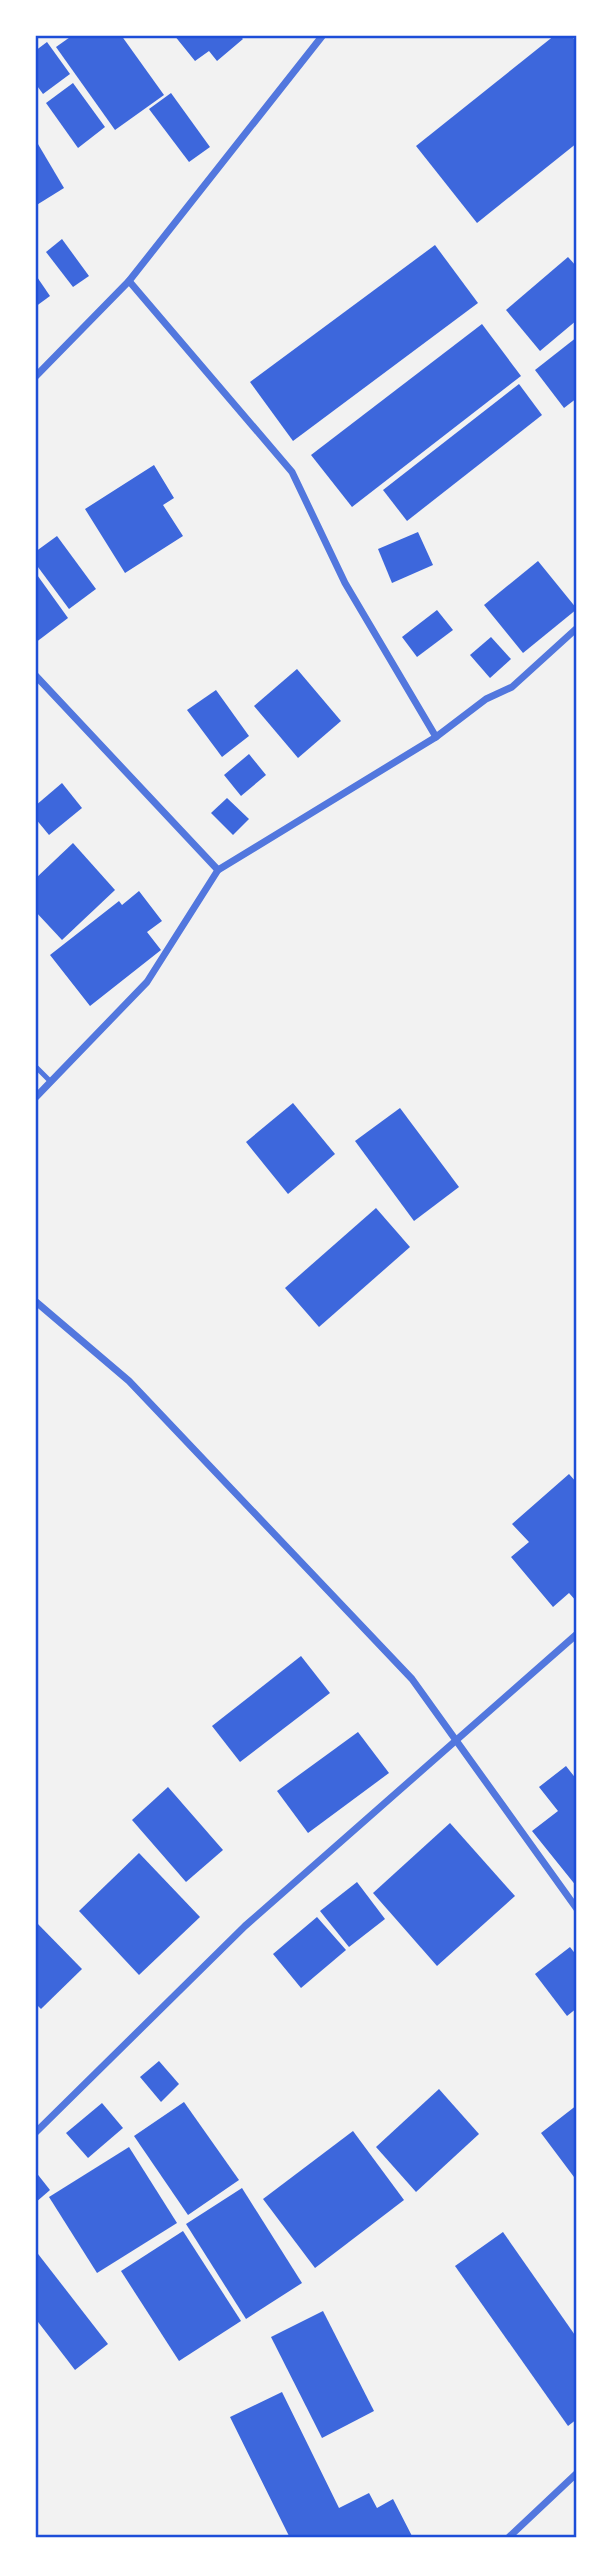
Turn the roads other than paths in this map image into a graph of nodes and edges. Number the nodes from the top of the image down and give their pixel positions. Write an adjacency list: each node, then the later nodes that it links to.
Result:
1 (323, 35): 2 (street)
2 (129, 281): 3 (street); 6 (street)
3 (35, 377)
4 (577, 628): 6 (street)
5 (35, 675): 7 (street)
6 (436, 737): 7 (street)
7 (218, 870): 9 (street)
8 (35, 1066): 9 (lane)
9 (50, 1081): 10 (street)
10 (35, 1098)
11 (35, 1301): 13 (street)
12 (577, 1634): 13 (street)
13 (456, 1741): 14 (street); 15 (street)
14 (577, 1909)
15 (35, 2133)
16 (577, 2473): 17 (street)
17 (508, 2538)

